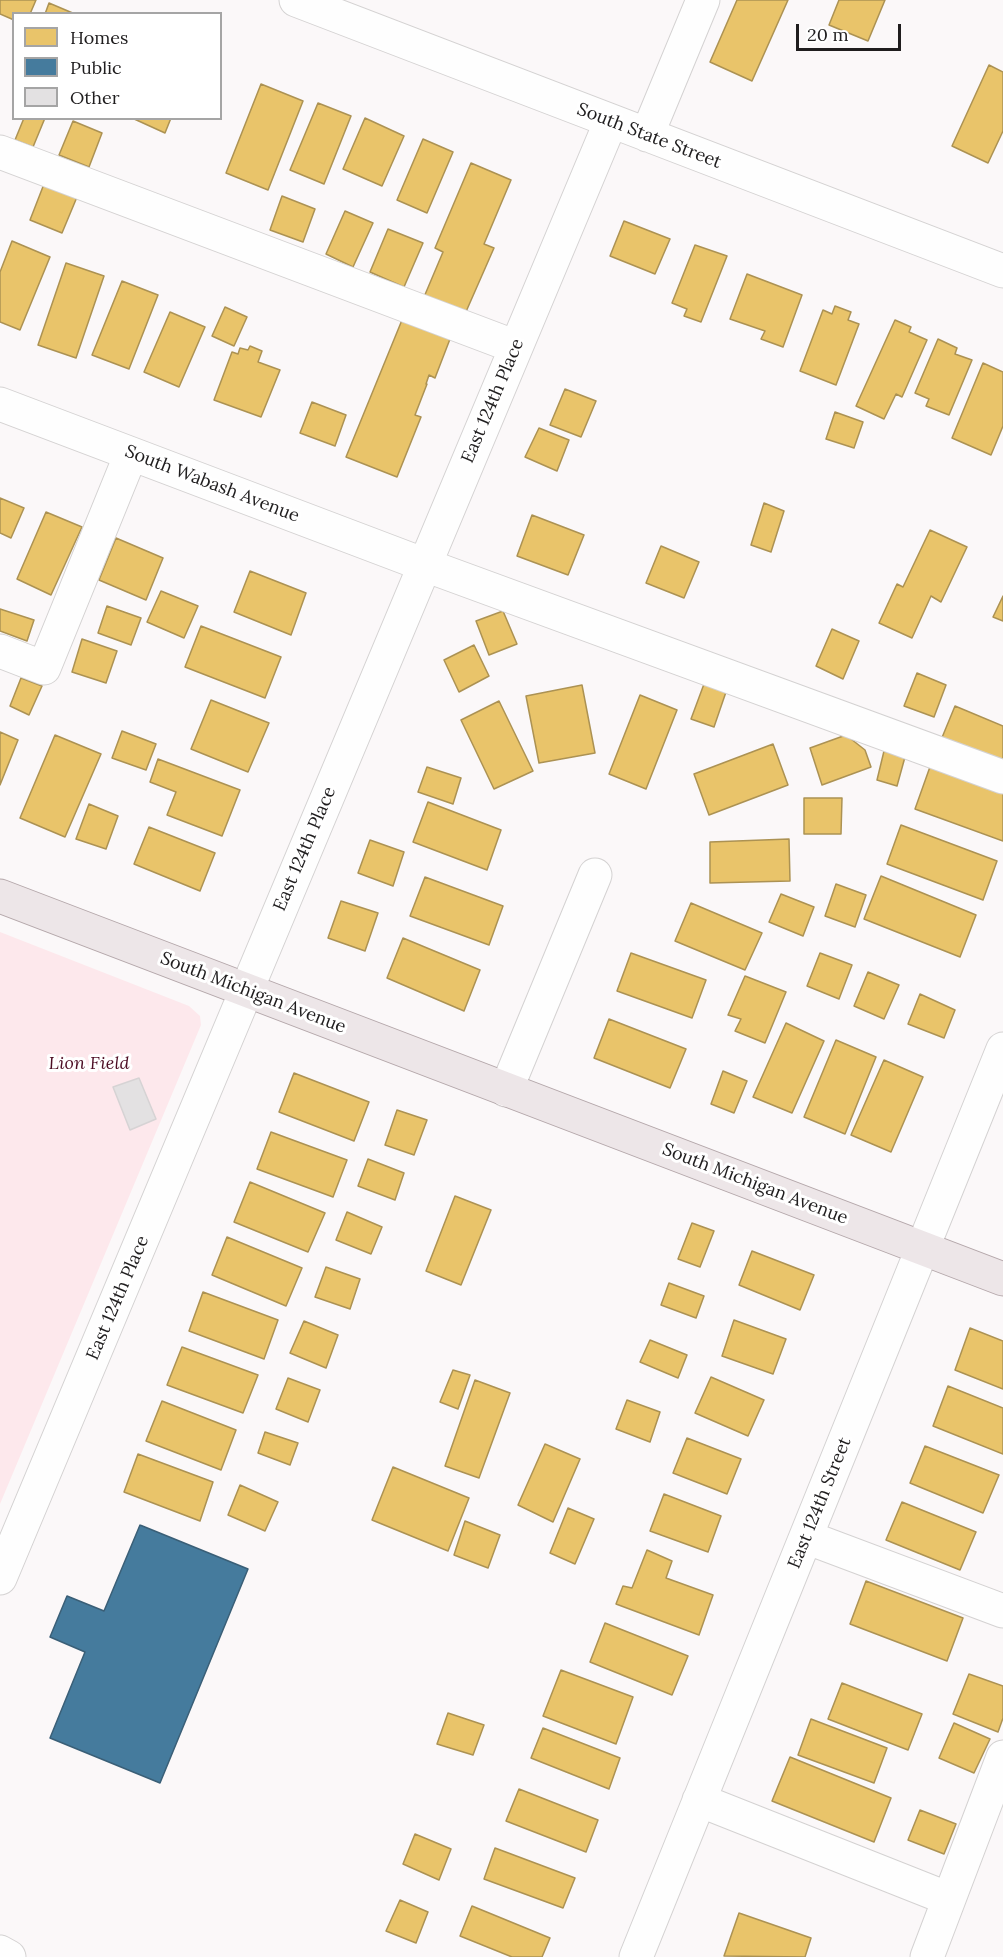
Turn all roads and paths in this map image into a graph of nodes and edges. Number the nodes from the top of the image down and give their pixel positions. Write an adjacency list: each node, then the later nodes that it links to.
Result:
1 (296, 0): 3 (street, South State Street)
2 (703, 0): 4 (street)
3 (610, 121): 4 (street, South State Street); 7 (street, East 124th Place)
4 (647, 135): 6 (street, South State Street)
5 (0, 152): 7 (street)
6 (1003, 271)
7 (516, 347): 10 (street, East 124th Place)
8 (0, 404): 9 (street, South Wabash Avenue)
9 (130, 454): 10 (street, South Wabash Avenue); 11 (street)
10 (425, 565): 12 (street, South Wabash Avenue); 15 (street, East 124th Place)
11 (0, 651)
12 (1003, 777)
13 (595, 875): 17 (street)
14 (0, 896): 15 (main road, South Michigan Avenue)
15 (246, 991): 17 (main road, South Michigan Avenue); 21 (street, East 124th Place)
16 (1003, 1049): 18 (street, East 124th Street)
17 (506, 1090): 18 (main road, South Michigan Avenue)
18 (923, 1248): 19 (main road, South Michigan Avenue); 20 (street, East 124th Street)
19 (1003, 1279)
20 (806, 1537): 22 (street); 24 (street, East 124th Street)
21 (0, 1578)
22 (1003, 1611)
23 (1003, 1757): 25 (street)
24 (699, 1800): 25 (street); 28 (street, East 124th Street)
25 (949, 1899): 29 (street)
26 (0, 1952): 27 (street)
27 (9, 1957)
28 (636, 1957)
29 (927, 1957)

